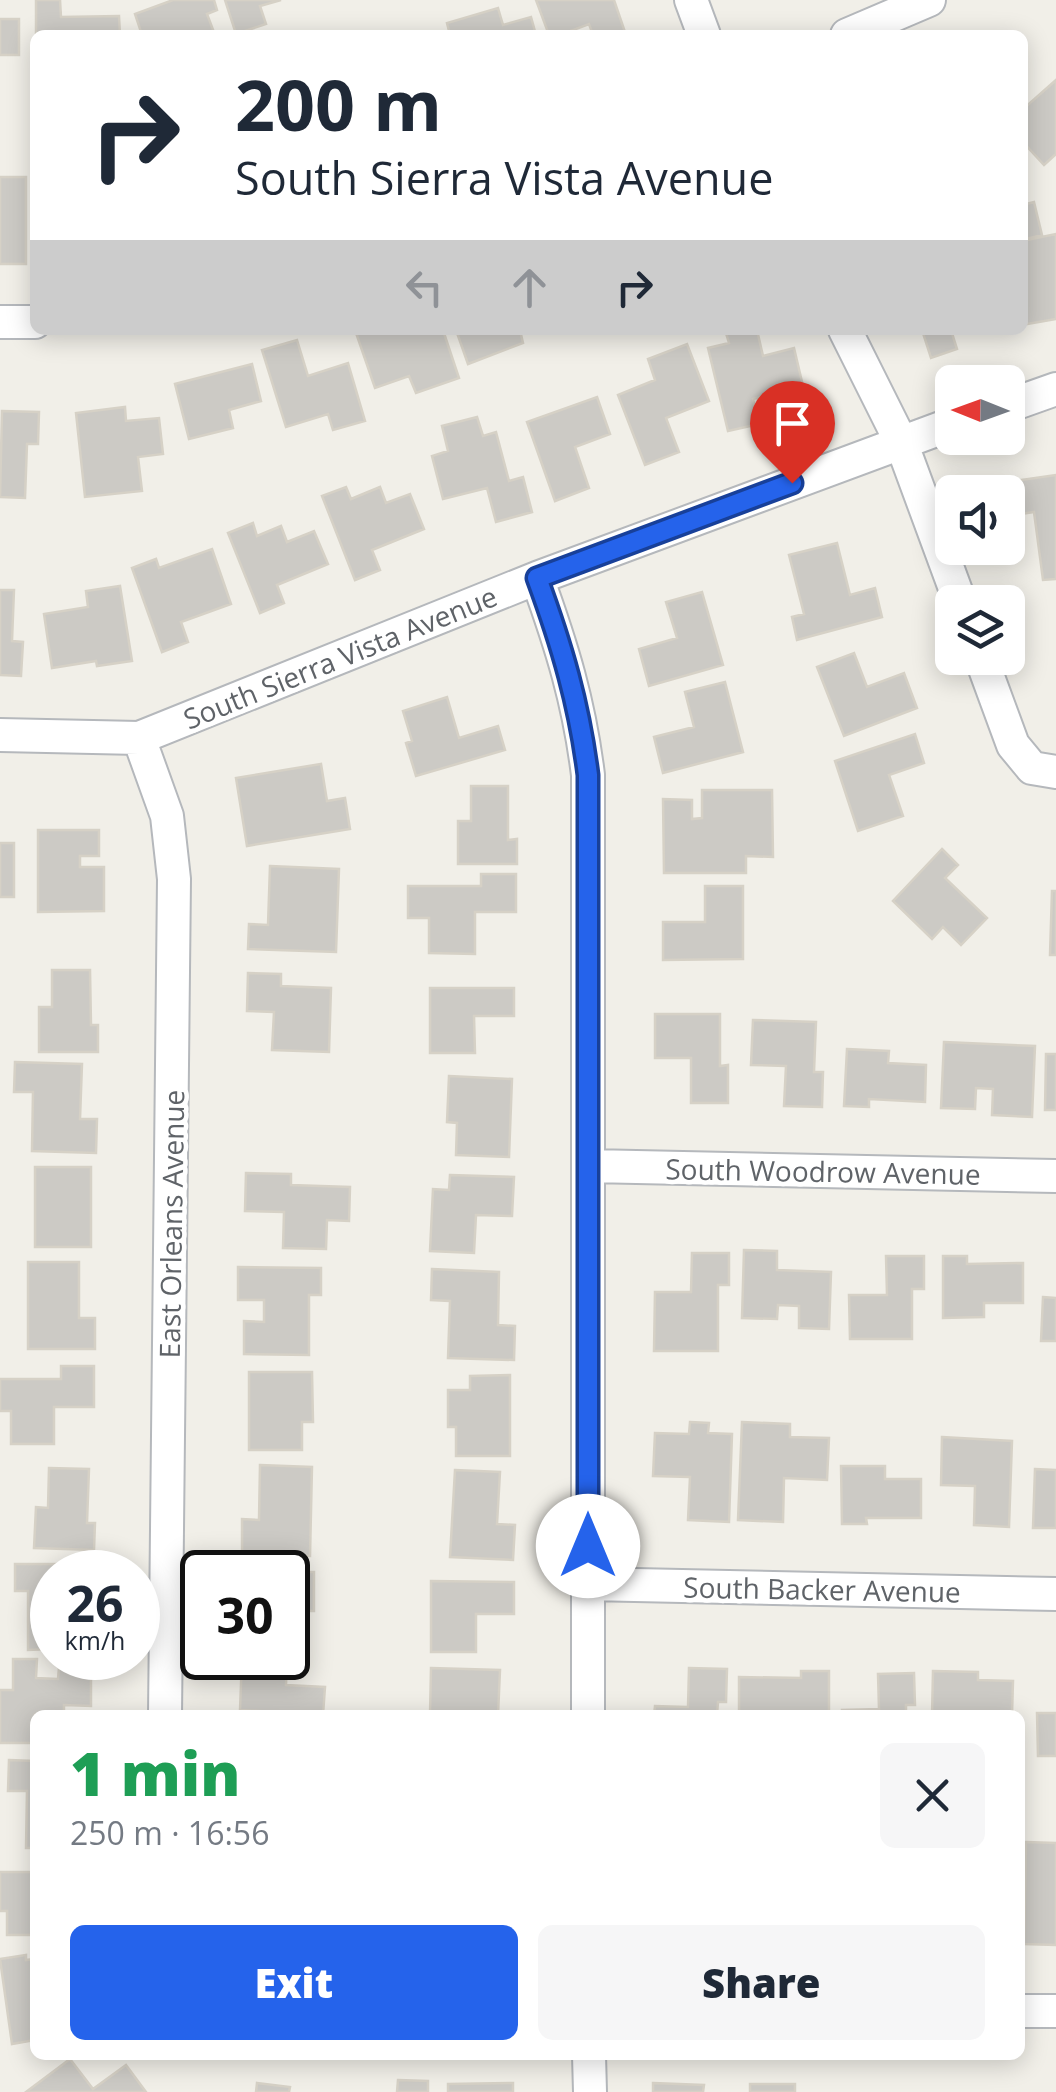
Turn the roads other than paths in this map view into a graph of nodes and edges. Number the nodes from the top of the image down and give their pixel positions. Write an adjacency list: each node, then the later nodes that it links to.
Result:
1 (691, 0): 3 (street)
2 (929, 0): 4 (street)
3 (702, 30)
4 (860, 30)
5 (0, 322): 6 (street)
6 (30, 322)
7 (847, 335): 11 (street)
8 (1056, 389): 9 (street)
9 (1025, 400)
10 (935, 430): 11 (street, South Sierra Vista Avenue)
11 (901, 442): 12 (street, South Sierra Vista Avenue); 13 (street)
12 (537, 578): 16 (street, South Sierra Vista Avenue); 18 (street)
13 (954, 585)
14 (987, 675): 17 (street)
15 (0, 736): 16 (street, South Sierra Vista Avenue)
16 (139, 738): 22 (street, East Orleans Avenue)
17 (1056, 772)
18 (590, 1166): 19 (street, South Woodrow Avenue); 20 (street)
19 (1056, 1176)
20 (588, 1584): 21 (street, South Backer Avenue); 23 (street)
21 (1056, 1594)
22 (166, 1710)
23 (588, 1710)
24 (1025, 2010): 25 (street)
25 (1056, 2011)
26 (589, 2060): 27 (street)
27 (590, 2092)

